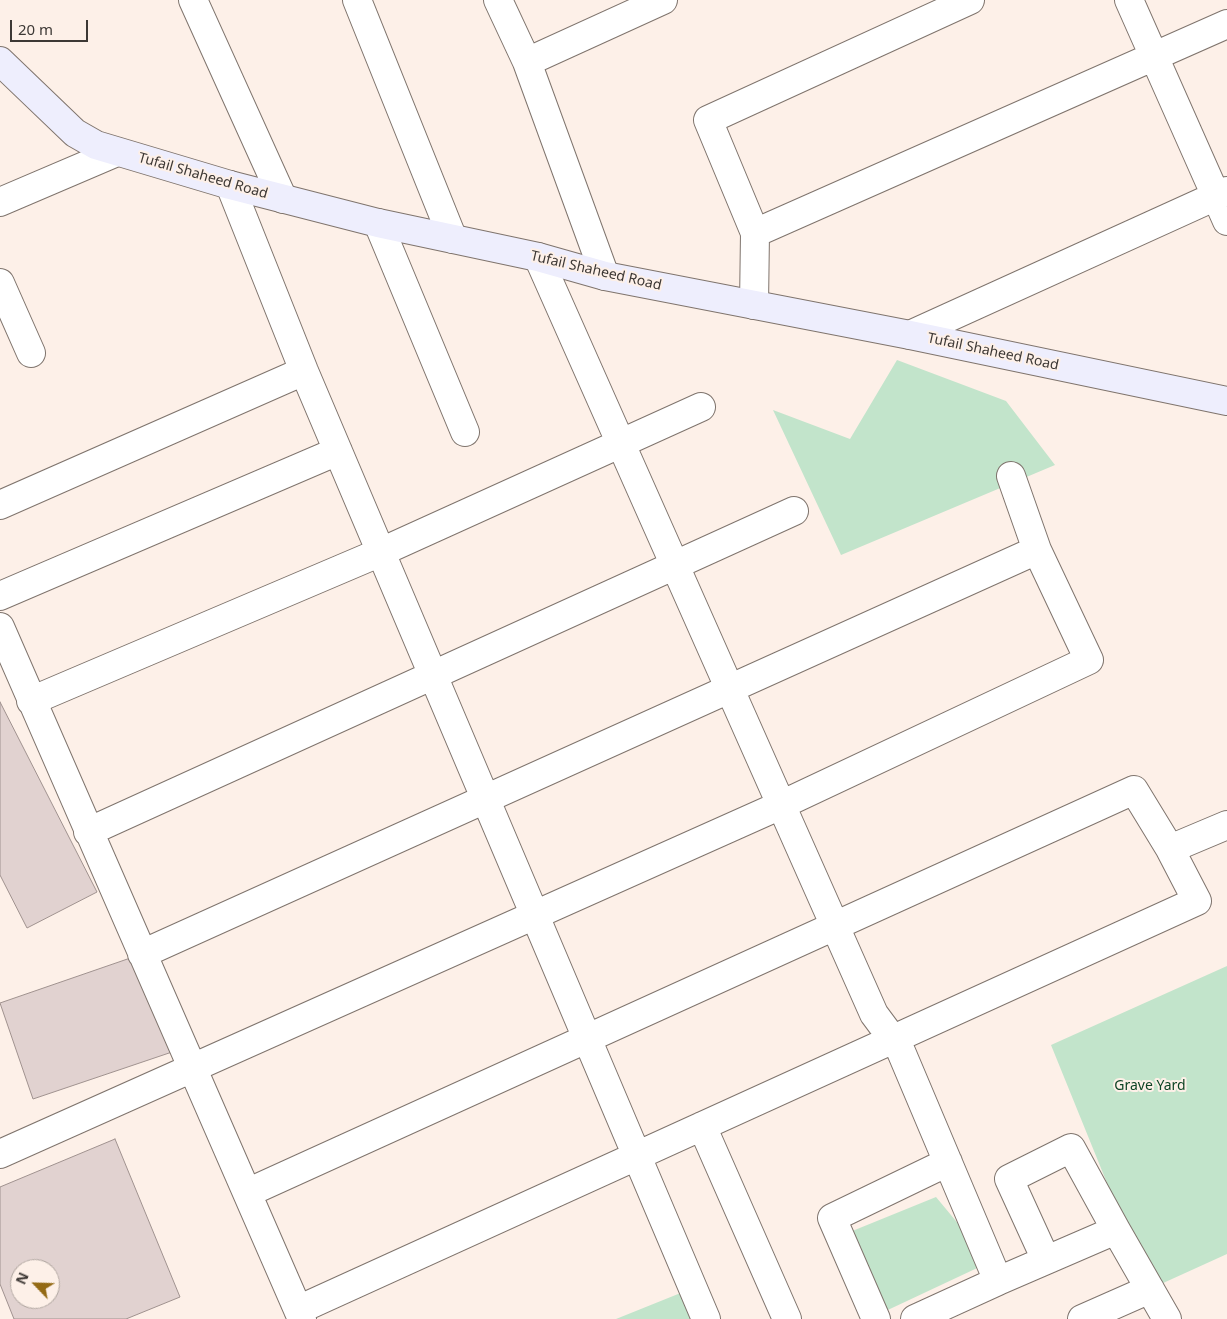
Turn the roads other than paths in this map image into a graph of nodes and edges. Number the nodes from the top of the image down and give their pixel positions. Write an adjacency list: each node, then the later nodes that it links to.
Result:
1 (193, 0): 14 (street)
2 (357, 0): 19 (street)
3 (498, 0): 10 (street)
4 (663, 0): 10 (street)
5 (970, 0): 18 (street)
6 (1129, 0): 8 (street)
7 (1227, 24): 8 (street)
8 (1154, 56): 13 (street); 18 (street)
9 (0, 61): 11 (street, Tufail Shaheed Road)
10 (527, 62): 21 (street)
11 (117, 152): 12 (street, Tufail Shaheed Road); 15 (street)
12 (230, 185): 14 (street, Tufail Shaheed Road); 26 (street)
13 (1221, 194): 16 (street); 24 (street)
14 (283, 199): 17 (street, Tufail Shaheed Road)
15 (0, 202)
16 (1227, 221)
17 (378, 223): 19 (street, Tufail Shaheed Road); 29 (street)
18 (755, 232): 23 (street)
19 (453, 239): 20 (street, Tufail Shaheed Road)
20 (538, 257): 21 (street, Tufail Shaheed Road); 30 (street)
21 (605, 276): 23 (street, Tufail Shaheed Road)
22 (0, 283): 25 (street)
23 (754, 305): 24 (street, Tufail Shaheed Road)
24 (910, 335): 27 (street, Tufail Shaheed Road)
25 (31, 353)
26 (304, 371): 31 (street); 33 (street)
27 (1227, 401)
28 (701, 407): 30 (street)
29 (466, 432)
30 (621, 444): 36 (street); 37 (street)
31 (338, 451): 36 (street); 38 (street)
32 (1011, 476): 35 (street)
33 (0, 505)
34 (794, 511): 37 (street)
35 (1037, 550): 41 (street); 44 (street)
36 (382, 552): 40 (street); 42 (street)
37 (675, 565): 40 (street); 41 (street)
38 (0, 596)
39 (0, 627): 42 (street)
40 (433, 675): 43 (street); 46 (street)
41 (730, 689): 43 (street); 44 (street)
42 (31, 700): 46 (street)
43 (486, 799): 48 (street); 50 (street)
44 (781, 806): 48 (street); 49 (street)
45 (1227, 825): 47 (street)
46 (88, 832): 50 (street)
47 (1170, 849): 49 (street); 52 (street)
48 (535, 915): 51 (street); 53 (street)
49 (834, 926): 51 (street); 52 (street)
50 (142, 954): 53 (street)
51 (587, 1038): 56 (street); 58 (street)
52 (892, 1040): 54 (street); 57 (street)
53 (192, 1068): 55 (street); 58 (street)
54 (702, 1126): 56 (street); 65 (street)
55 (0, 1154)
56 (637, 1156): 63 (street); 64 (street)
57 (948, 1162): 61 (street); 66 (street)
58 (247, 1193): 63 (street)
59 (1116, 1230): 60 (street); 60 (street); 62 (street)
60 (1046, 1260): 61 (street)
61 (998, 1281): 67 (street)
62 (1150, 1288): 68 (street); 69 (street)
63 (300, 1314)
64 (706, 1319)
65 (787, 1319)
66 (876, 1319)
67 (915, 1319)
68 (1082, 1319)
69 (1167, 1319)

